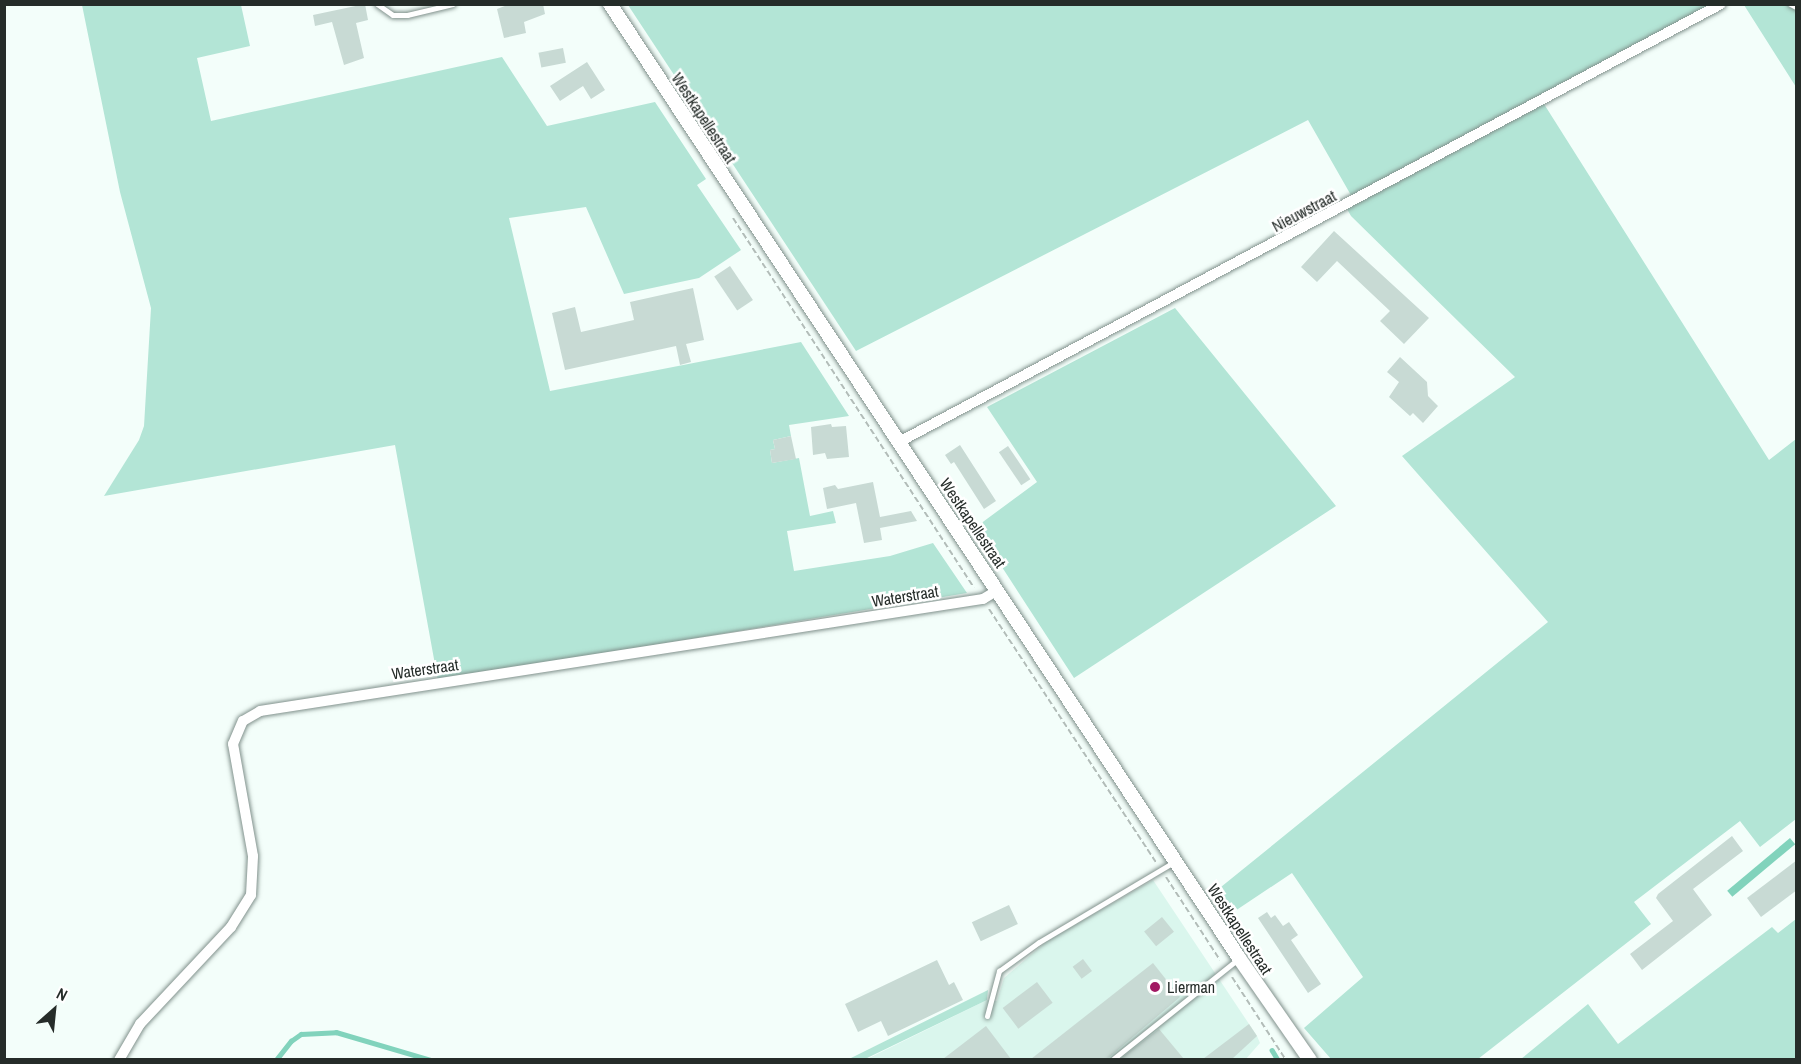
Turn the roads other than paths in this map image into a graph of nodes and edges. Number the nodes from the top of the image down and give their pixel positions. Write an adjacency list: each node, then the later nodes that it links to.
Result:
1 (377, 4): 2 (lane)
2 (453, 4)
3 (610, 4): 7 (street, Westkapellestraat)
4 (1721, 4): 7 (street, Nieuwstraat)
5 (1790, 4): 6 (lane)
6 (1797, 7)
7 (899, 442): 8 (street, Westkapellestraat)
8 (998, 590): 9 (street, Westkapellestraat); 12 (street, Waterstraat)
9 (1175, 861): 10 (street, Westkapellestraat); 11 (lane)
10 (1239, 958): 13 (lane); 14 (street, Westkapellestraat)
11 (987, 1016)
12 (119, 1059)
13 (1112, 1059)
14 (1310, 1059)

